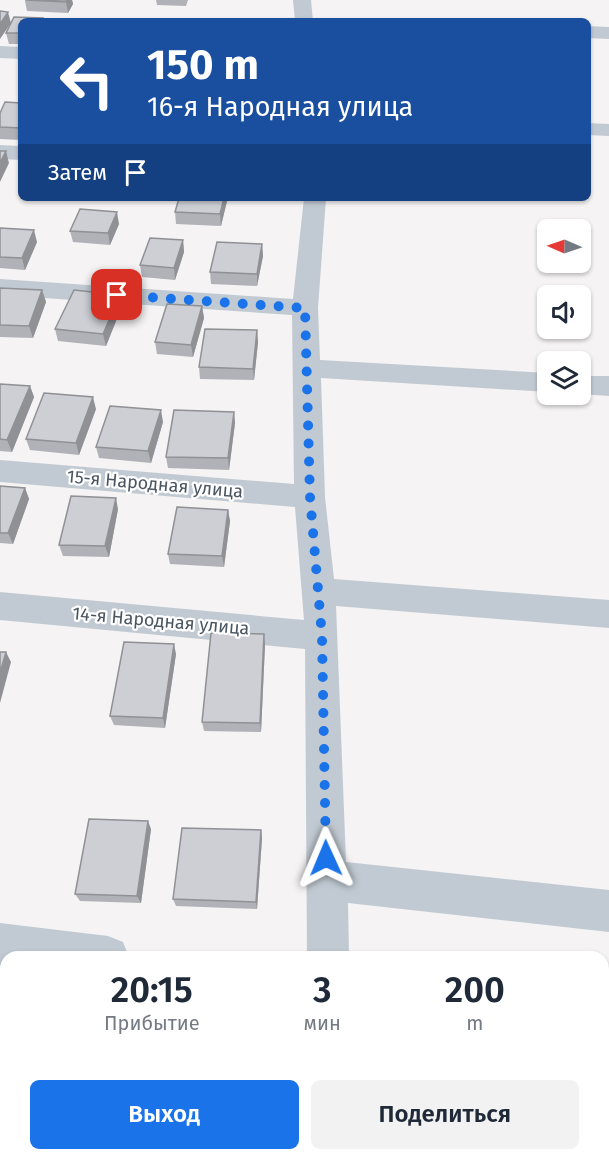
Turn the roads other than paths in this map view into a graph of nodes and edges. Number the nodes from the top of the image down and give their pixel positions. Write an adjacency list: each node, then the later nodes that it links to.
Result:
1 (302, 0): 2 (street)
2 (304, 18)
3 (591, 32): 4 (street)
4 (609, 33)
5 (0, 52): 6 (street)
6 (18, 53)
7 (591, 129): 8 (street)
8 (609, 130)
9 (0, 152): 10 (street)
10 (18, 153)
11 (315, 201): 13 (street)
12 (0, 287): 13 (street)
13 (305, 308): 14 (street)
14 (306, 368): 15 (street); 19 (street)
15 (537, 382)
16 (591, 385): 17 (street)
17 (609, 386)
18 (0, 471): 19 (street, 15-я Народная улица)
19 (310, 497): 20 (street)
20 (318, 591): 22 (street); 23 (street)
21 (0, 606): 23 (street, 14-я Народная улица)
22 (609, 615)
23 (322, 636): 24 (street)
24 (327, 880): 25 (street); 28 (street)
25 (609, 911)
26 (0, 944): 27 (street)
27 (58, 951)
28 (328, 951)

